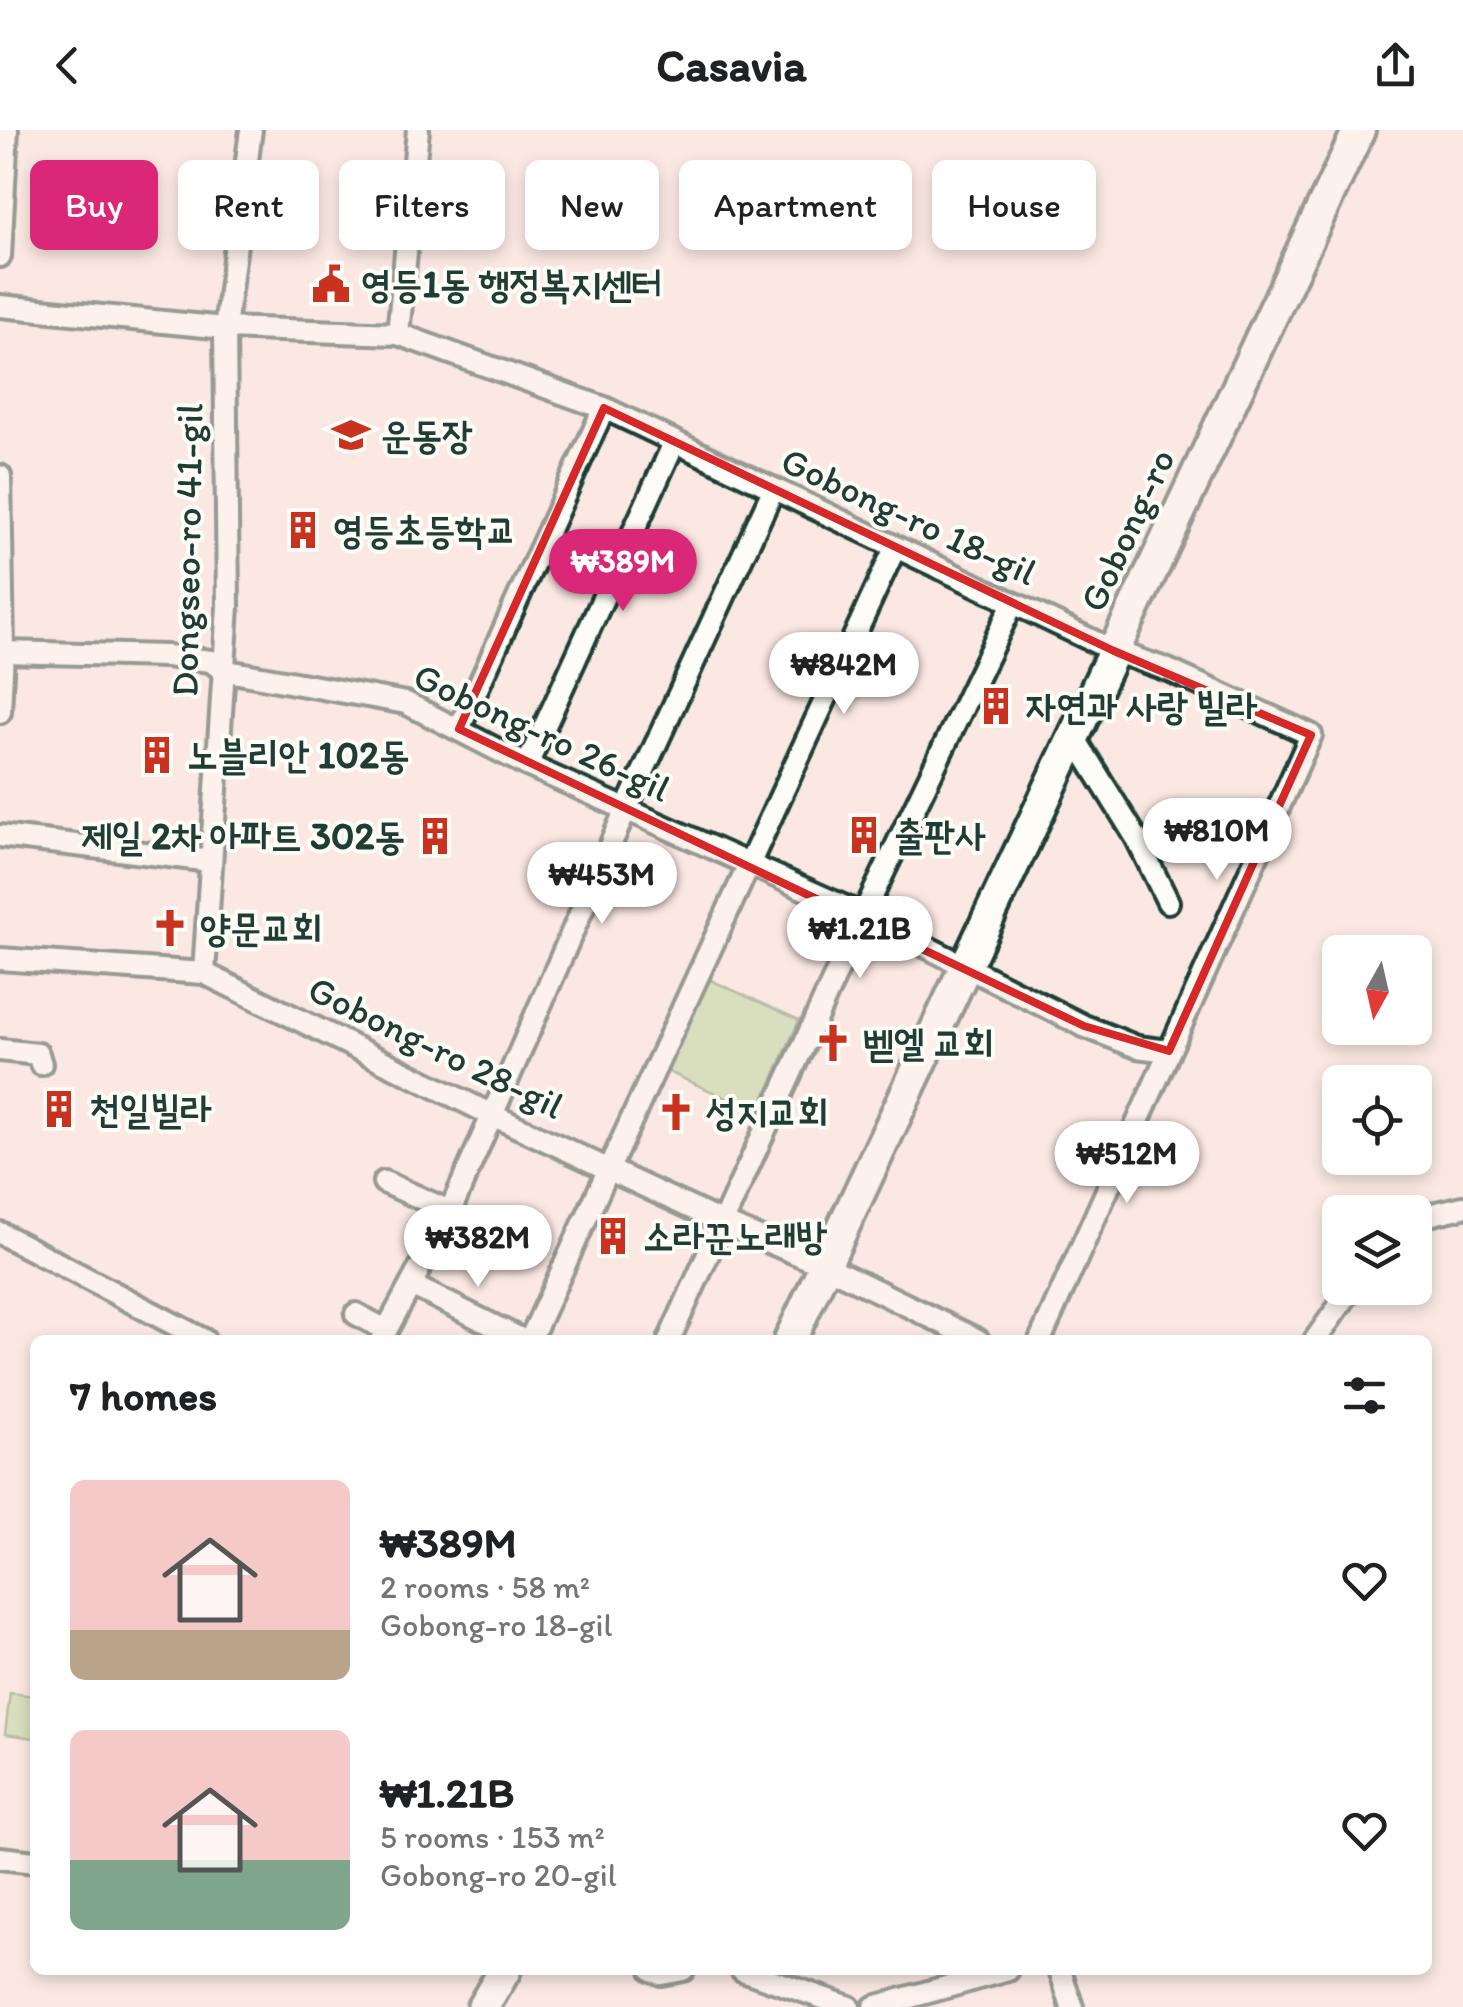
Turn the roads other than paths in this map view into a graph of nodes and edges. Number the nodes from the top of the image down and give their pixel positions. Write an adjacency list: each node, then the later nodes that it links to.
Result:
1 (7, 130): 5 (street)
2 (250, 130): 7 (street, Dongseo-ro 41-gil)
3 (418, 130): 8 (street)
4 (1359, 130): 16 (street, Gobong-ro)
5 (0, 256)
6 (0, 306): 7 (street, Gobong-ro 18-gil)
7 (225, 328): 8 (street, Gobong-ro 18-gil); 17 (street, Dongseo-ro 41-gil)
8 (398, 334): 9 (street, Gobong-ro 18-gil)
9 (604, 408): 10 (street, Gobong-ro 18-gil); 19 (street)
10 (674, 443): 12 (street, Gobong-ro 18-gil); 21 (street)
11 (0, 476): 15 (street)
12 (773, 490): 13 (street, Gobong-ro 18-gil); 22 (street)
13 (895, 548): 14 (street, Gobong-ro 18-gil); 25 (street)
14 (1013, 604): 16 (street, Gobong-ro 18-gil); 27 (street)
15 (3, 652): 17 (street, Gobong-ro 26-gil); 18 (street)
16 (1114, 652): 20 (street, Gobong-ro); 32 (street, Gobong-ro 18-gil)
17 (222, 670): 19 (street, Gobong-ro 26-gil); 24 (street, Dongseo-ro 41-gil)
18 (0, 712)
19 (459, 729): 21 (street, Gobong-ro 26-gil)
20 (1074, 738): 26 (street); 29 (street, Gobong-ro)
21 (526, 766): 22 (street, Gobong-ro 26-gil)
22 (626, 809): 25 (street, Gobong-ro 26-gil); 34 (street)
23 (0, 836): 24 (street)
24 (211, 861): 30 (street, Dongseo-ro 41-gil)
25 (748, 865): 27 (street, Gobong-ro 26-gil); 35 (street)
26 (1168, 902)
27 (863, 915): 29 (street, Gobong-ro 26-gil); 40 (street)
28 (0, 958): 30 (street, Gobong-ro 28-gil)
29 (968, 965): 32 (street); 42 (street, Gobong-ro)
30 (204, 974): 34 (street, Gobong-ro 28-gil)
31 (0, 1050): 33 (street)
32 (1169, 1051): 53 (street)
33 (42, 1064)
34 (492, 1115): 35 (street, Gobong-ro 28-gil); 39 (street)
35 (608, 1167): 40 (street, Gobong-ro 28-gil); 49 (street)
36 (384, 1182): 39 (street)
37 (1463, 1207): 38 (street)
38 (1432, 1214)
39 (448, 1216): 43 (street)
40 (722, 1223): 42 (street, Gobong-ro 28-gil); 50 (street)
41 (0, 1233): 46 (street)
42 (826, 1266): 51 (street, Gobong-ro); 52 (street)
43 (411, 1285): 47 (street); 48 (street)
44 (1340, 1305): 54 (street)
45 (356, 1314): 47 (street)
46 (194, 1335)
47 (383, 1335)
48 (516, 1335)
49 (528, 1335)
50 (671, 1335)
51 (792, 1335)
52 (968, 1335)
53 (1042, 1335)
54 (1319, 1335)
55 (0, 1858): 56 (street)
56 (30, 1861)
57 (757, 1975): 60 (street)
58 (990, 1975): 61 (street)
59 (1062, 1975): 62 (street)
60 (850, 2007)
61 (874, 2007)
62 (1072, 2007)

